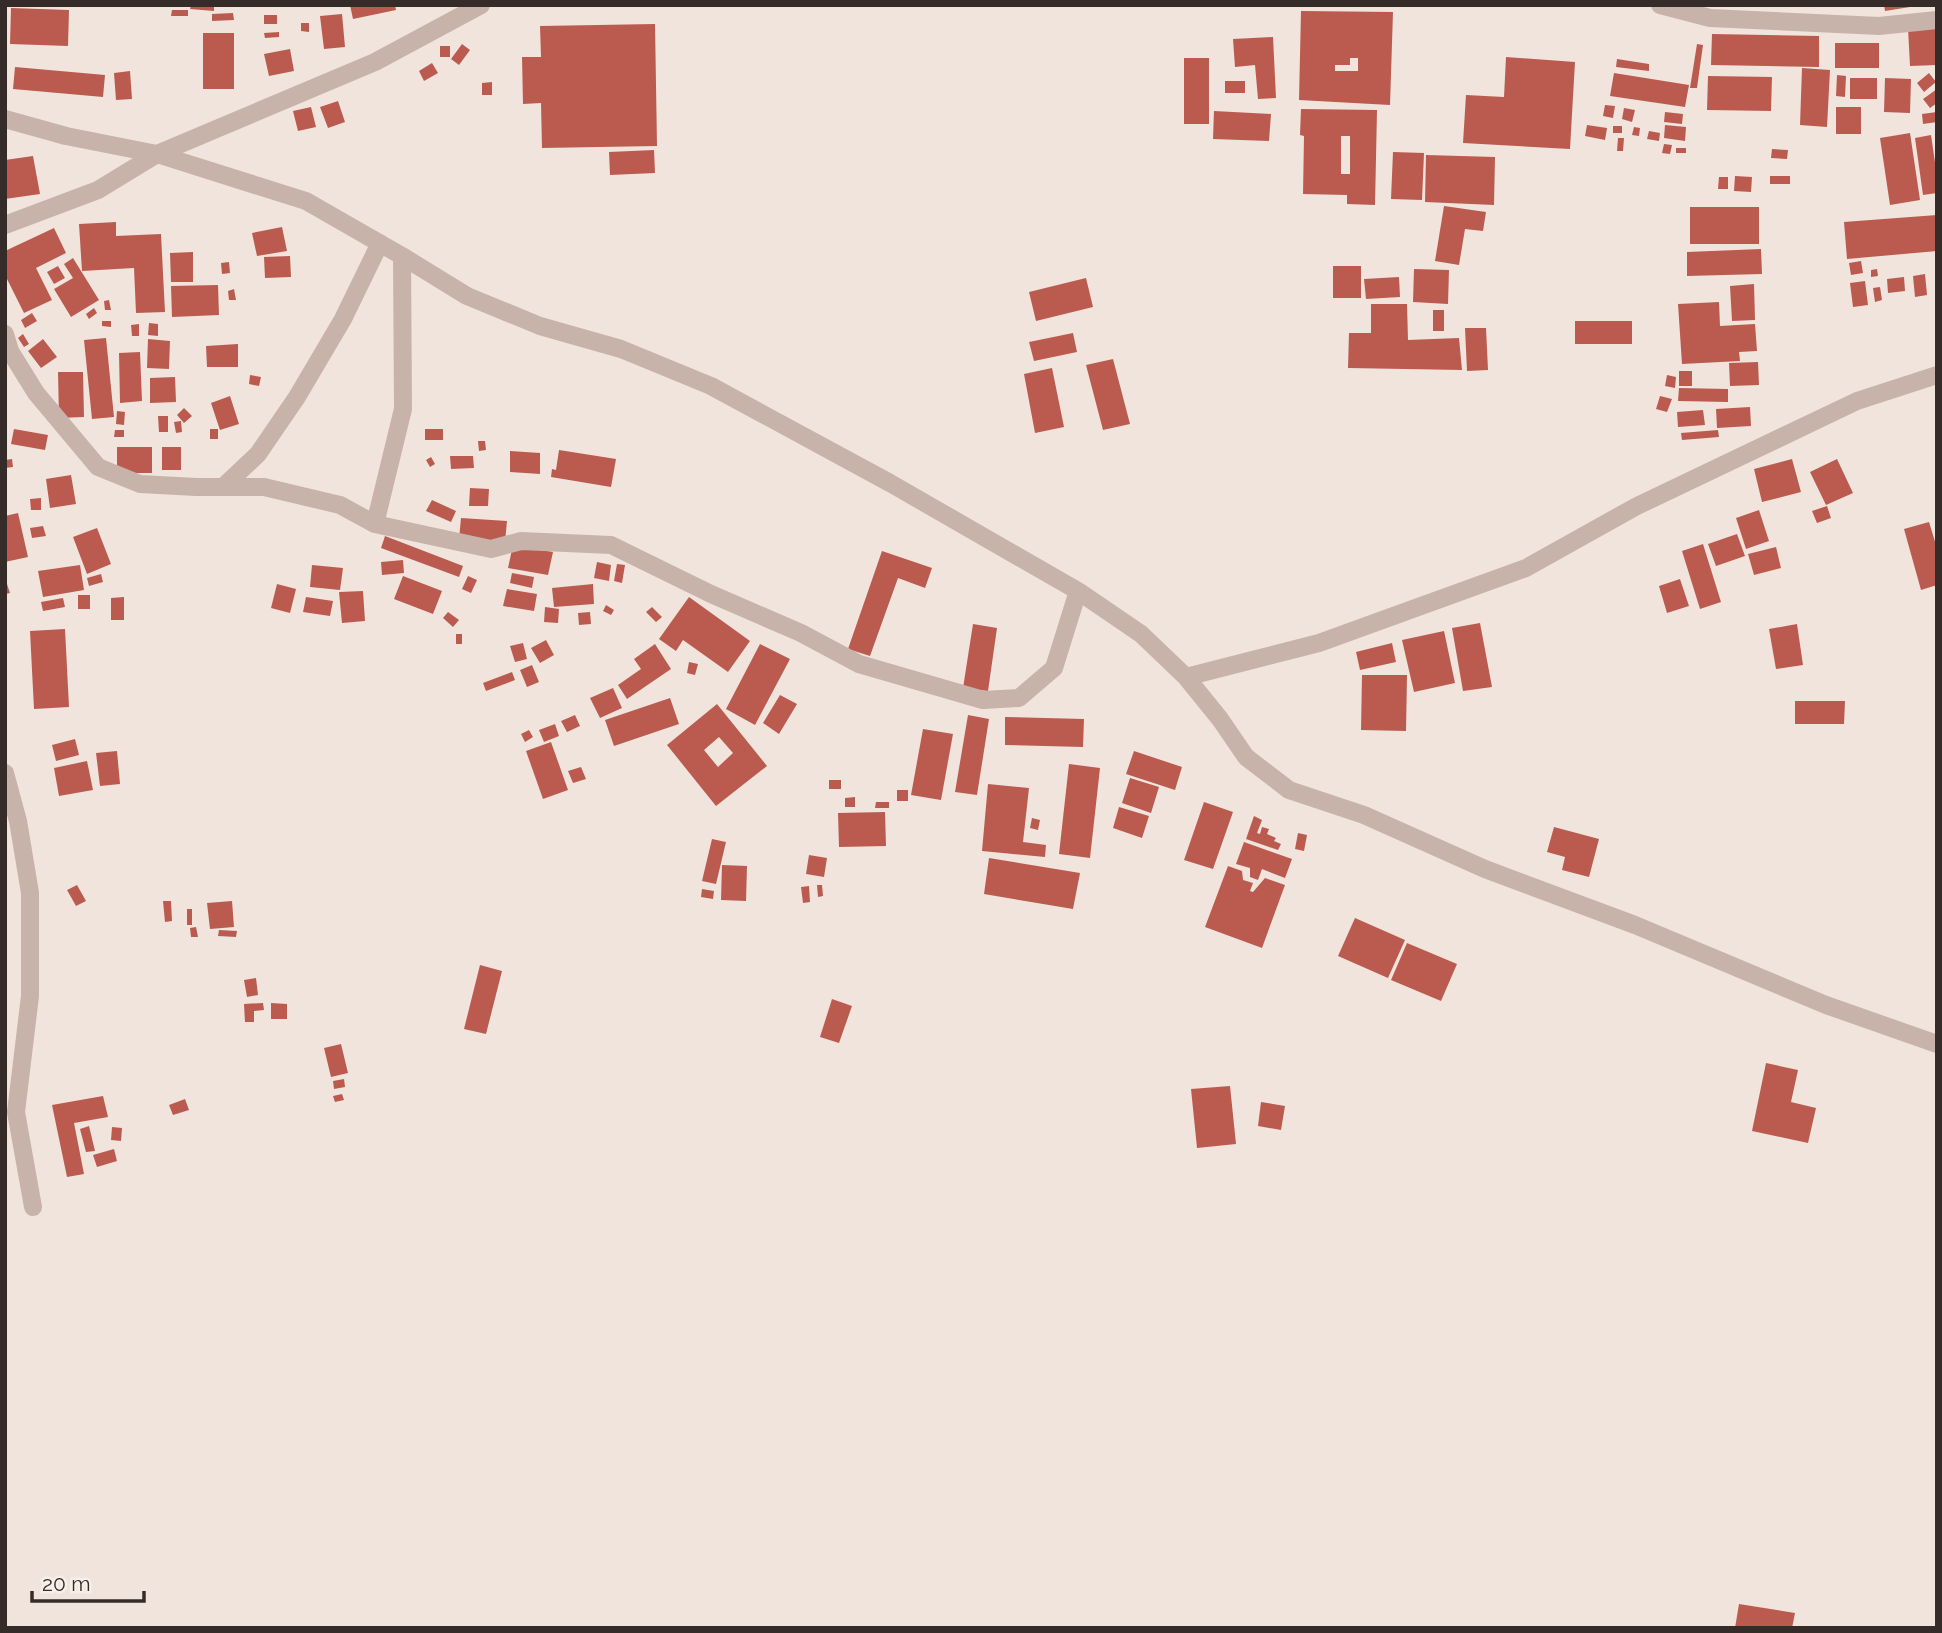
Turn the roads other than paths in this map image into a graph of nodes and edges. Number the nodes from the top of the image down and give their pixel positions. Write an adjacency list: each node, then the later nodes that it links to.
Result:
1 (481, 5): 5 (street)
2 (1660, 5): 3 (street)
3 (1933, 15)
4 (5, 119): 5 (street)
5 (157, 154): 6 (street); 7 (street)
6 (5, 225)
7 (380, 243): 8 (street); 11 (street)
8 (402, 256): 12 (street); 13 (street)
9 (5, 334): 11 (street)
10 (1937, 375): 14 (street)
11 (223, 487): 12 (street)
12 (375, 524): 13 (street)
13 (1078, 591): 14 (street)
14 (1186, 677): 16 (street)
15 (5, 773): 17 (street)
16 (1937, 1044)
17 (33, 1207)

